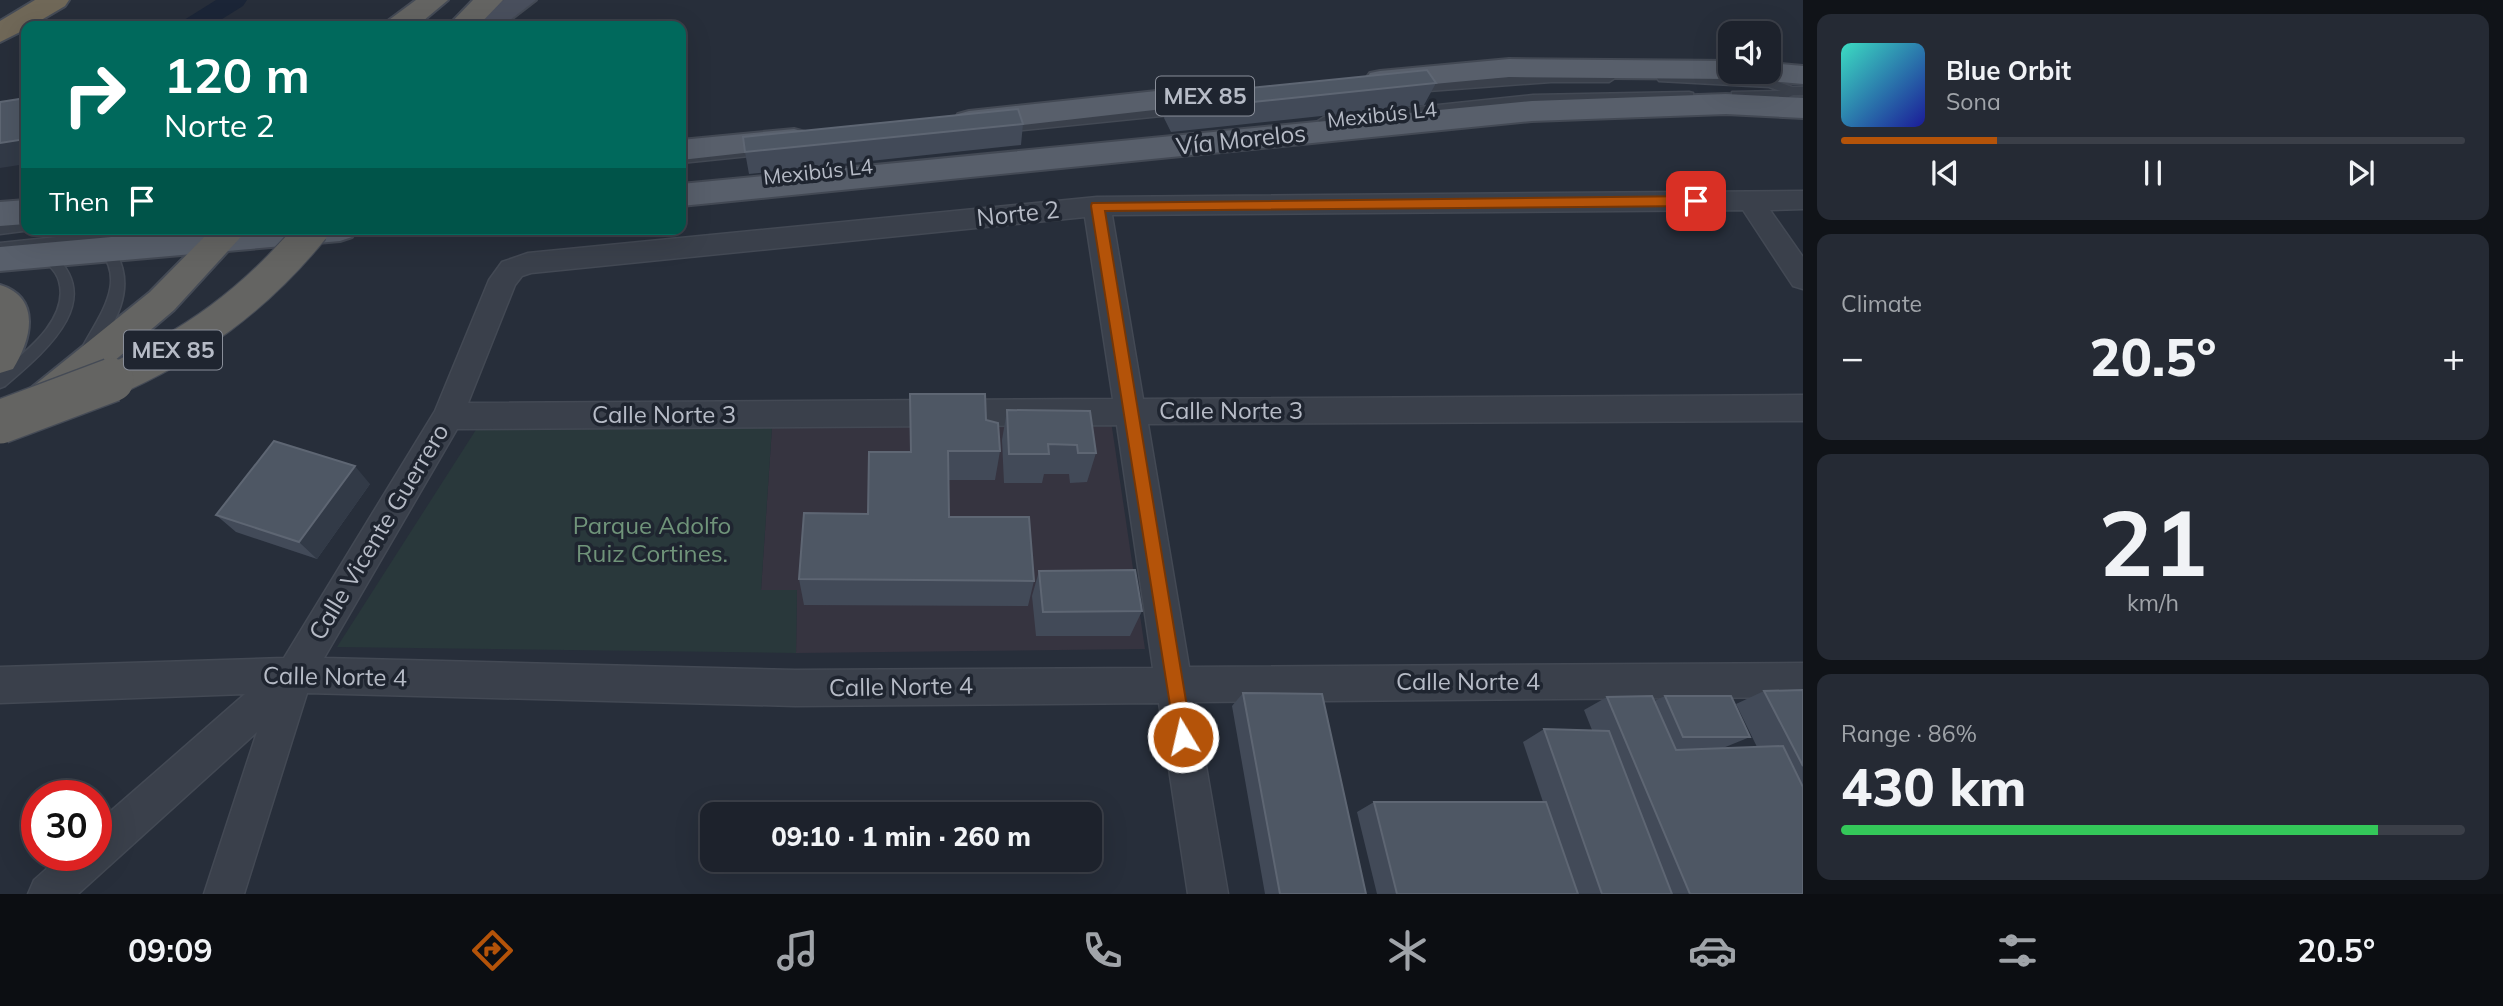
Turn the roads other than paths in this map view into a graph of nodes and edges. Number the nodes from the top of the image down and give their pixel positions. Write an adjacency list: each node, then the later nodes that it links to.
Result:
1 (21, 0): 6 (highway)
2 (55, 0): 10 (highway)
3 (434, 0): 7 (highway)
4 (488, 0): 8 (highway)
5 (522, 0): 9 (main road)
6 (0, 12)
7 (406, 21)
8 (467, 21)
9 (491, 21)
10 (0, 33)
11 (1718, 70): 13 (main road)
12 (1781, 82): 14 (main road)
13 (1356, 88): 14 (lane, Mexibús L4)
14 (1800, 91): 20 (lane, Mexibús L4); 21 (main road, Vía Morelos / MEX 85)
15 (1240, 99): 16 (main road, Vía Morelos / MEX 85)
16 (951, 128)
17 (812, 142): 18 (main road); 19 (lane, Mexibús L4)
18 (686, 150)
19 (686, 158)
20 (686, 186)
21 (686, 195)
22 (1750, 200): 23 (street, Norte 2); 24 (street, Norte 2); 35 (street)
23 (1803, 200)
24 (1097, 206): 34 (street, Norte 2); 40 (street)
25 (21, 212): 26 (main road)
26 (0, 214)
27 (0, 229): 33 (lane)
28 (85, 235): 32 (lane)
29 (145, 235): 32 (lane)
30 (228, 235): 32 (main road); 43 (highway)
31 (308, 235): 42 (highway, MEX 85, bridge)
32 (101, 244): 33 (main road); 42 (lane)
33 (21, 248): 38 (lane)
34 (528, 263): 41 (street, Calle Vicente Guerrero)
35 (1803, 279)
36 (0, 298): 37 (highway)
37 (0, 359)
38 (0, 382)
39 (1803, 408): 40 (street, Calle Norte 3)
40 (1130, 411): 41 (street, Calle Norte 3); 46 (street)
41 (448, 416): 44 (street, Calle Vicente Guerrero)
42 (0, 422)
43 (0, 435)
44 (294, 675): 46 (street, Calle Norte 4); 47 (street, Calle Norte 4); 48 (street); 51 (street, Calle Vicente Guerrero)
45 (1803, 680): 46 (street, Calle Norte 4)
46 (1174, 684): 52 (street)
47 (0, 685)
48 (112, 837)
49 (74, 871): 50 (street)
50 (48, 894)
51 (224, 894)
52 (1208, 894)

